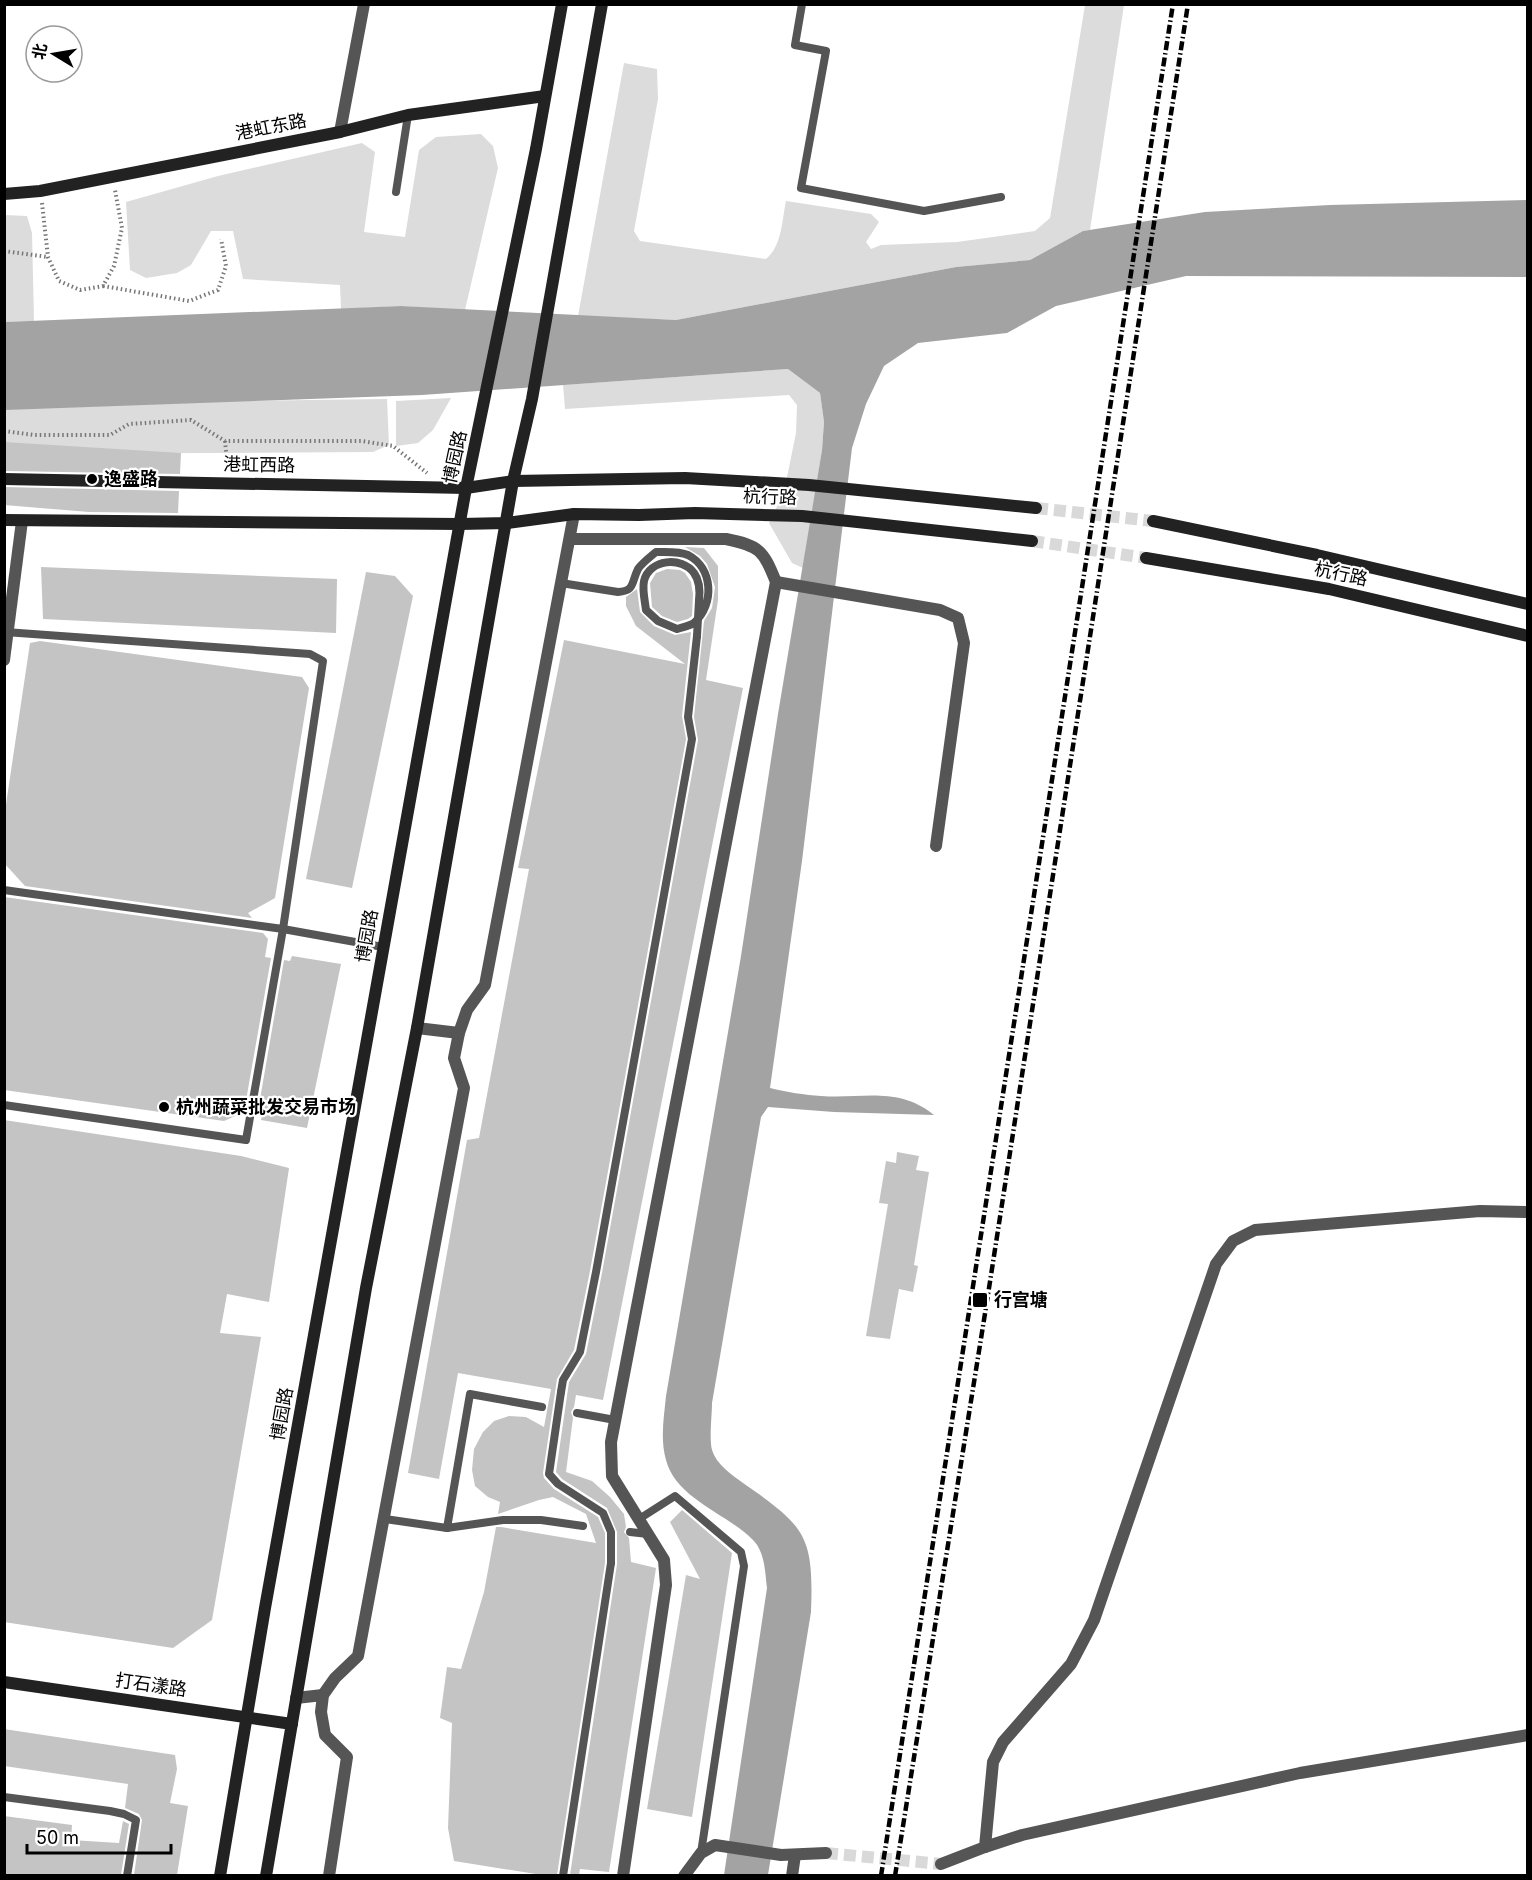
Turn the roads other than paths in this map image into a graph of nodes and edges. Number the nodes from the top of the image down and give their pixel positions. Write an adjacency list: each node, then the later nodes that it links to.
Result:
1 (364, 4): 7 (street)
2 (562, 4): 5 (main road, 博园路)
3 (602, 4): 12 (main road)
4 (802, 4): 10 (lane)
5 (545, 96): 6 (main road, 港虹东路); 13 (main road, 博园路)
6 (408, 115): 7 (main road, 港虹东路); 8 (lane)
7 (340, 132): 9 (main road, 港虹东路)
8 (396, 192)
9 (4, 194)
10 (1001, 197)
11 (4, 479): 13 (main road, 港虹西路)
12 (513, 481): 13 (main road, 港虹西路); 14 (main road, 杭行路); 19 (main road)
13 (466, 488): 20 (main road, 博园路)
14 (1036, 508)
15 (574, 514): 19 (main road, 杭行路); 21 (street); 22 (main road, 杭行路)
16 (4, 520): 17 (main road)
17 (22, 520): 20 (main road); 27 (street)
18 (1153, 520): 26 (main road, 杭行路)
19 (507, 523): 20 (main road); 34 (main road)
20 (460, 524): 33 (main road, 博园路)
21 (570, 538): 24 (street); 25 (street)
22 (1032, 541)
23 (1146, 558): 28 (main road, 杭行路)
24 (776, 582): 30 (street); 40 (street)
25 (561, 584): 35 (street); 63 (lane, bridge)
26 (1527, 604)
27 (6, 632): 29 (street); 32 (lane)
28 (1527, 636)
29 (4, 660)
30 (936, 846)
31 (4, 890): 32 (lane)
32 (283, 929): 33 (lane); 36 (lane)
33 (383, 947): 50 (main road, 博园路)
34 (417, 1028): 35 (street); 49 (main road)
35 (459, 1033): 41 (street)
36 (4, 1105)
37 (1527, 1212): 54 (street)
38 (542, 1407): 44 (lane)
39 (577, 1413): 40 (lane)
40 (615, 1420): 42 (street)
41 (385, 1519): 44 (lane); 48 (street)
42 (639, 1519): 46 (street); 55 (lane)
43 (583, 1526): 44 (lane)
44 (447, 1528)
45 (630, 1532): 46 (lane)
46 (648, 1534): 64 (street)
47 (4, 1682): 50 (main road, 打石漾路)
48 (323, 1695): 49 (street); 62 (street)
49 (296, 1698): 51 (main road)
50 (247, 1716): 51 (main road, 打石漾路); 60 (main road, 博园路)
51 (292, 1724): 61 (main road)
52 (1527, 1735): 54 (street)
53 (4, 1797): 59 (lane)
54 (985, 1847): 58 (street)
55 (701, 1853): 57 (street); 65 (street)
56 (826, 1853): 57 (street)
57 (795, 1855): 66 (street)
58 (941, 1864)
59 (127, 1875)
60 (220, 1875)
61 (266, 1875)
62 (329, 1875)
63 (563, 1875)
64 (623, 1875)
65 (684, 1875)
66 (792, 1875)

